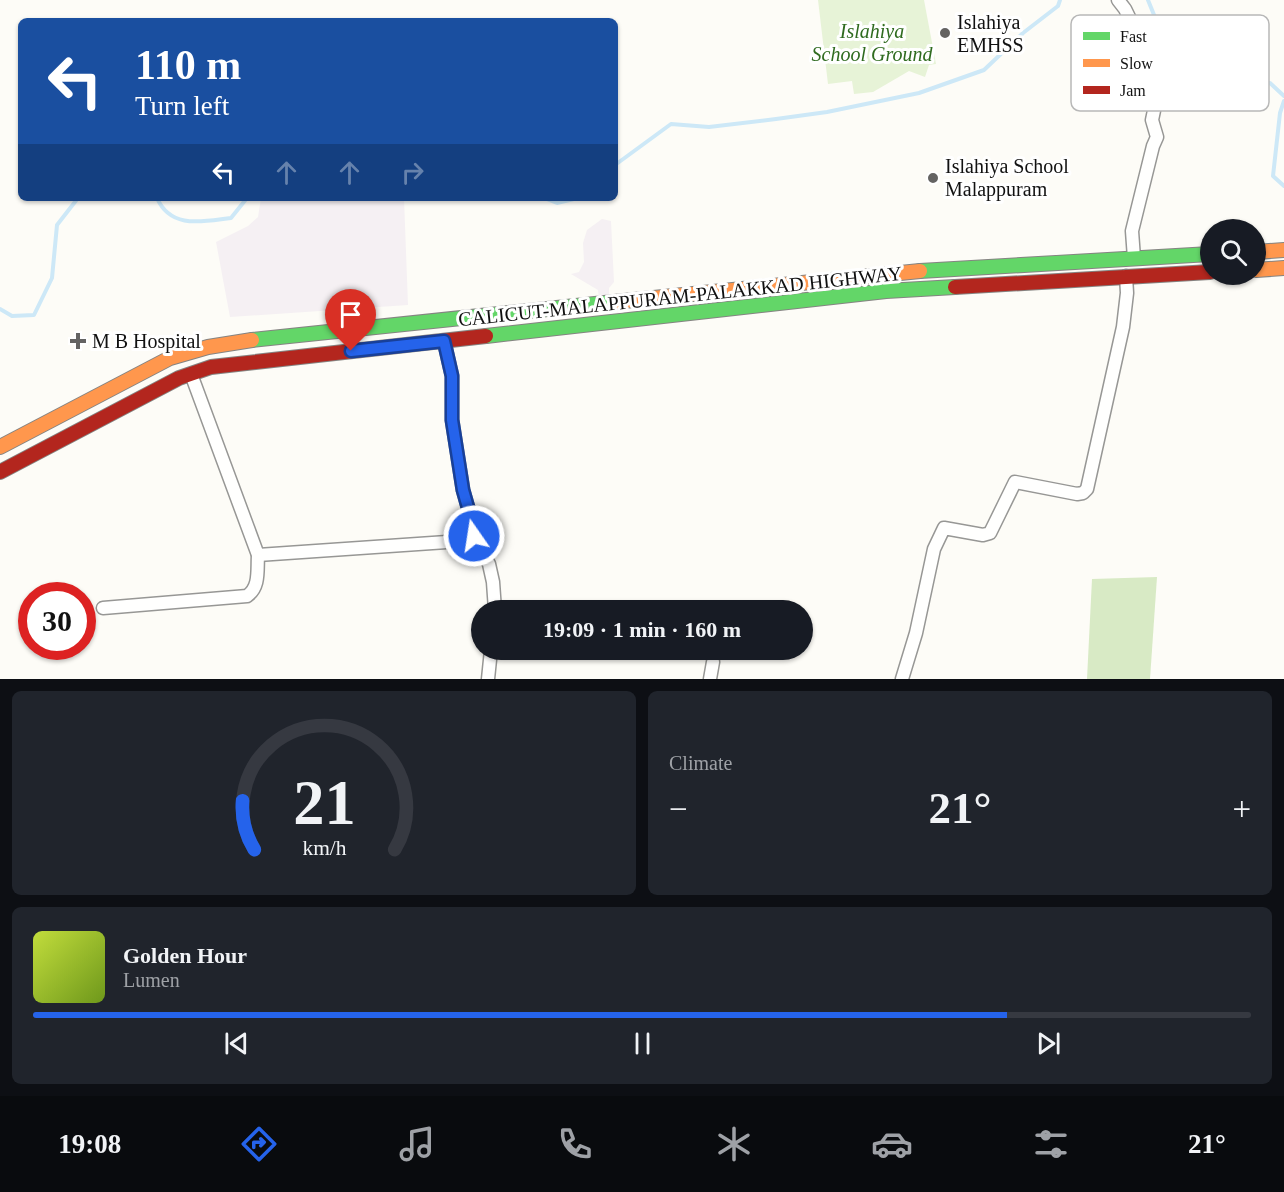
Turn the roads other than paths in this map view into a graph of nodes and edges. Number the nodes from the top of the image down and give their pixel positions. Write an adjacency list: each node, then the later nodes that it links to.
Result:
1 (1118, 0): 2 (street)
2 (1128, 15)
3 (1154, 111): 7 (street)
4 (1284, 250): 5 (highway)
5 (1266, 251)
6 (1200, 255): 7 (highway, CALICUT-MALAPPURAM-PALAKKAD HIGHWAY)
7 (1134, 258): 14 (highway, CALICUT-MALAPPURAM-PALAKKAD HIGHWAY)
8 (1284, 268): 9 (highway)
9 (1266, 269)
10 (1200, 272): 11 (highway, CALICUT-MALAPPURAM-PALAKKAD HIGHWAY)
11 (1126, 276): 12 (highway, CALICUT-MALAPPURAM-PALAKKAD HIGHWAY); 26 (street)
12 (444, 341): 13 (highway, CALICUT-MALAPPURAM-PALAKKAD HIGHWAY); 18 (street)
13 (191, 374): 15 (highway, CALICUT-MALAPPURAM-PALAKKAD HIGHWAY); 19 (street)
14 (81, 404): 15 (highway); 16 (highway, CALICUT-MALAPPURAM-PALAKKAD HIGHWAY)
15 (93, 425): 17 (highway, CALICUT-MALAPPURAM-PALAKKAD HIGHWAY)
16 (0, 447)
17 (0, 472)
18 (476, 540): 19 (street); 20 (street)
19 (258, 555): 21 (street)
20 (494, 600)
21 (103, 608)
22 (490, 660): 24 (street)
23 (713, 662): 25 (street)
24 (489, 679)
25 (710, 679)
26 (902, 679)

